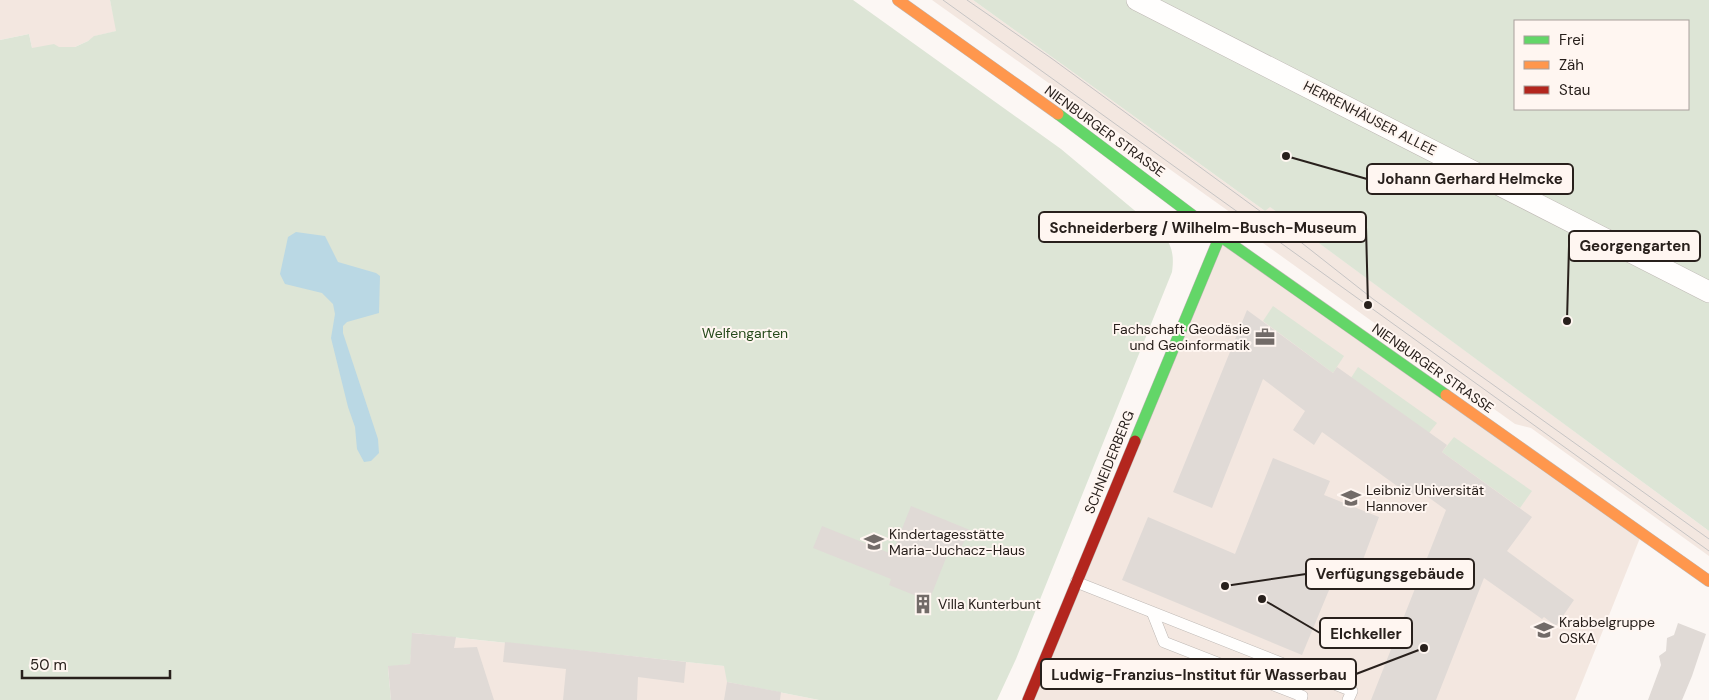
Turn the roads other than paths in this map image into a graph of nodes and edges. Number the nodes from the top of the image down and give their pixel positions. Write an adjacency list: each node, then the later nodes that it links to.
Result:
1 (898, 0): 3 (street, NIENBURGER STRASSE)
2 (1137, 0): 4 (street, HERRENHÄUSER ALLEE)
3 (1220, 236): 5 (street, NIENBURGER STRASSE); 6 (street, SCHNEIDERBERG)
4 (1709, 292)
5 (1709, 581)
6 (1076, 582): 7 (lane); 10 (street, SCHNEIDERBERG)
7 (1153, 614): 8 (lane); 9 (lane)
8 (1311, 675): 9 (lane); 11 (lane)
9 (1302, 698)
10 (1028, 700)
11 (1348, 700)

